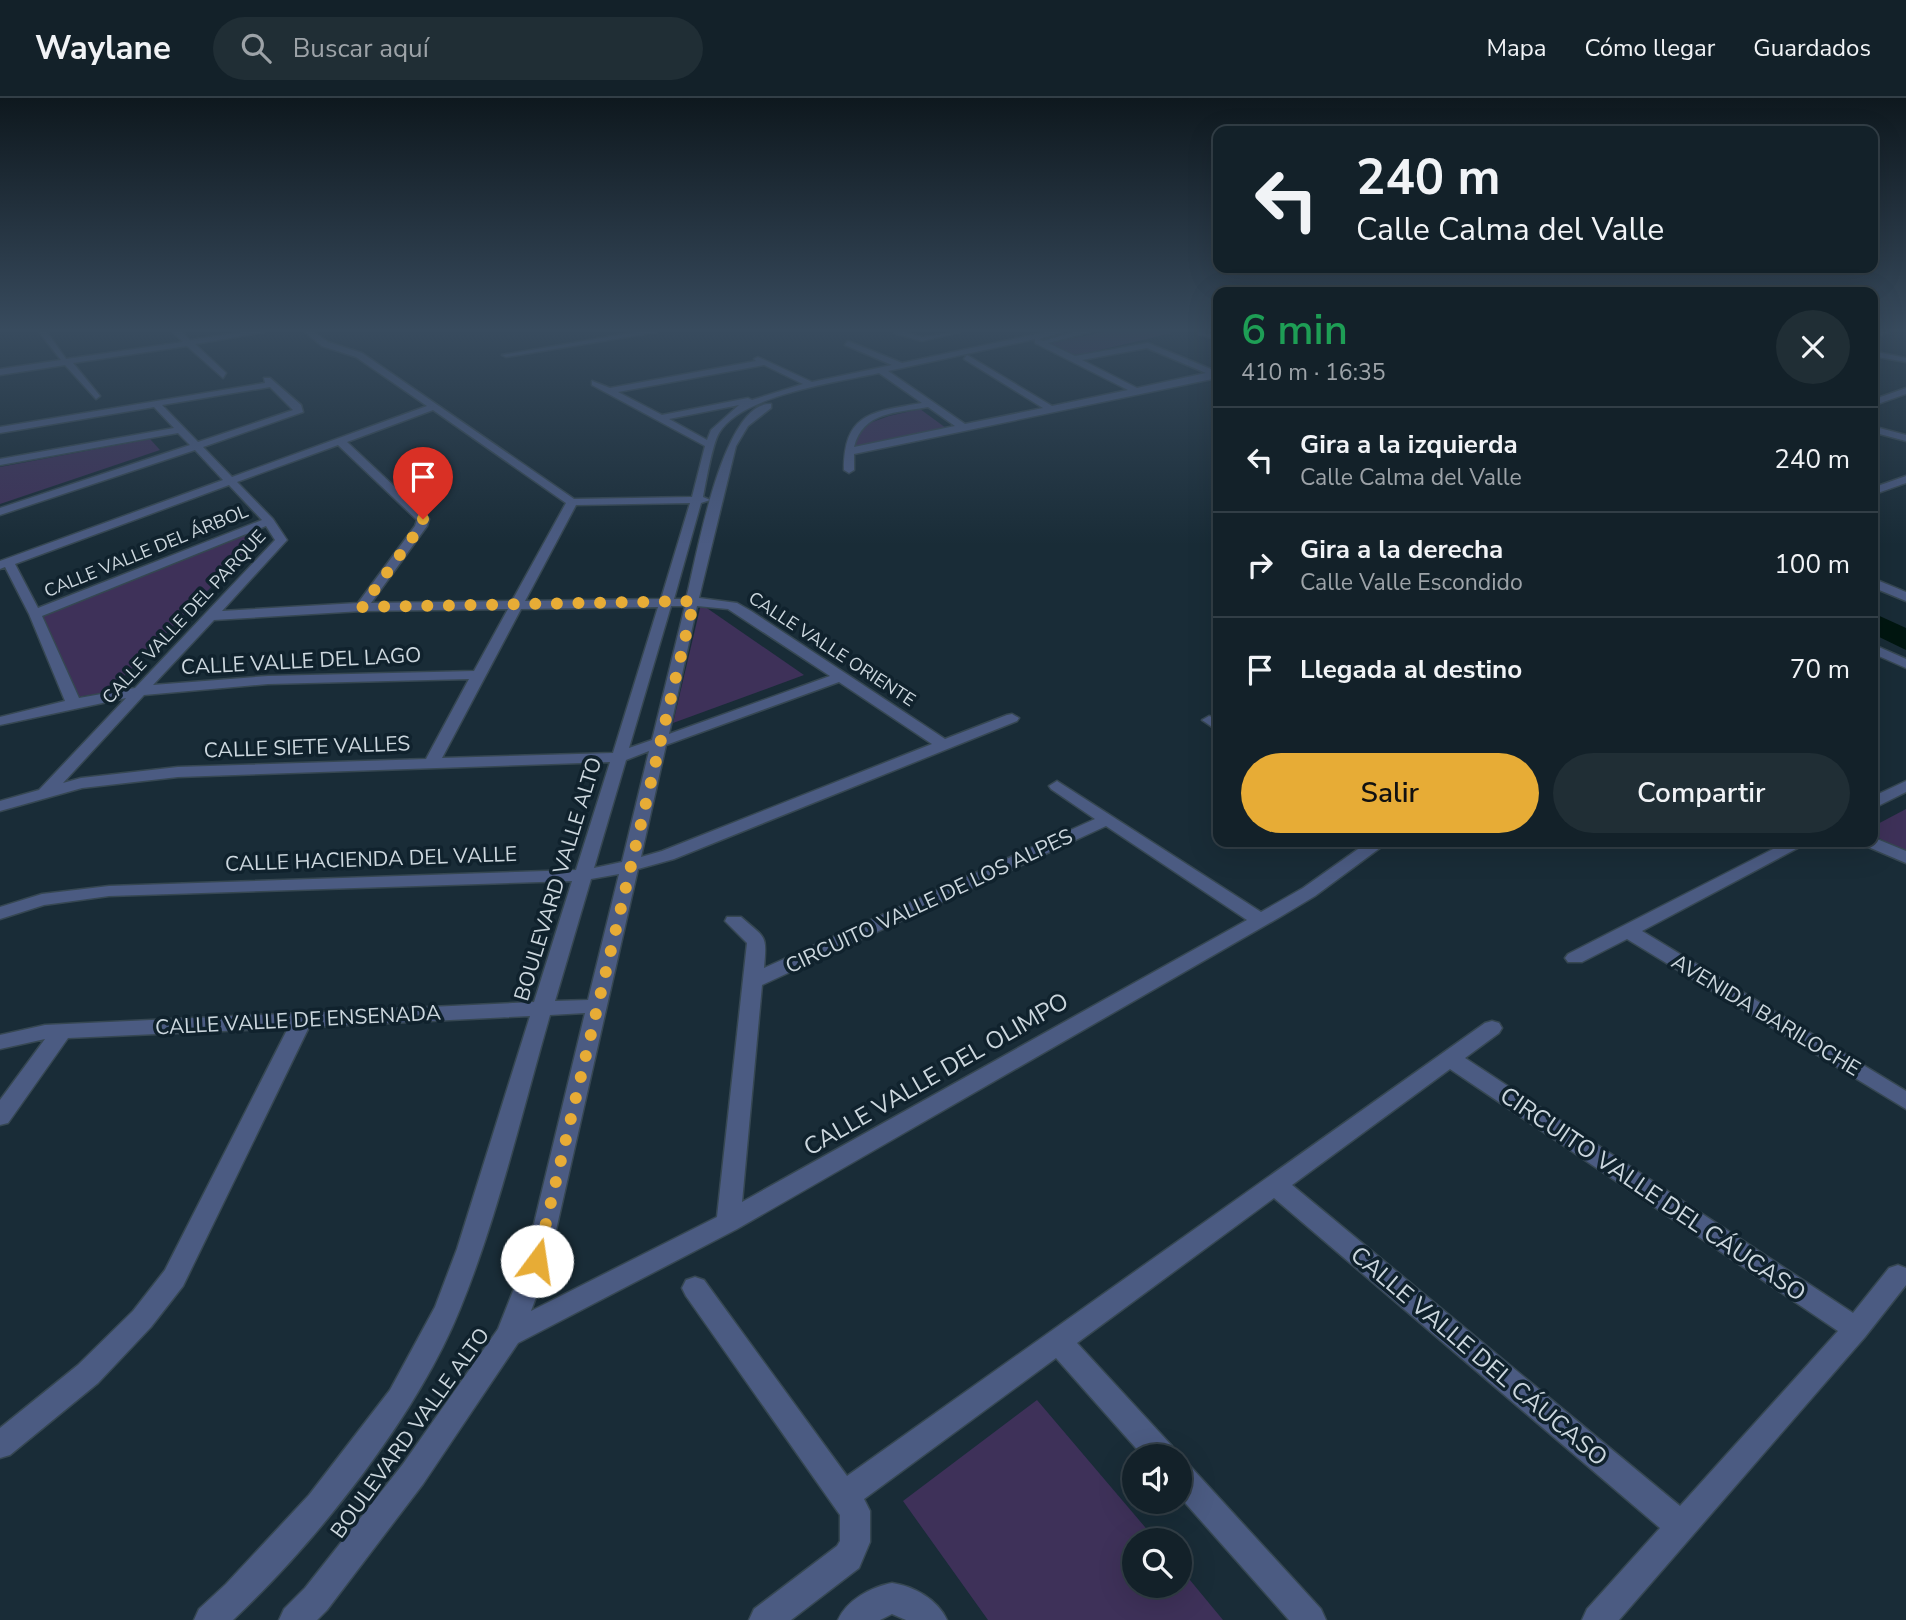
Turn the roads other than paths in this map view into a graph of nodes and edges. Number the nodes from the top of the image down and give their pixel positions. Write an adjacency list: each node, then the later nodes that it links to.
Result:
1 (161, 403): 10 (street)
2 (293, 403): 21 (street)
3 (430, 403): 12 (street)
4 (635, 403): 14 (street)
5 (738, 403): 14 (street)
6 (752, 403): 22 (street, BOULEVARD VALLE ALTO)
7 (779, 403): 30 (street, BOULEVARD VALLE ALTO)
8 (1041, 403): 13 (street)
9 (1080, 403): 13 (street)
10 (156, 404): 16 (street, CALLE VALLE DEL PARQUE); 17 (street)
11 (930, 404): 15 (street); 23 (street)
12 (436, 407): 20 (street); 31 (street)
13 (1051, 409): 15 (street)
14 (662, 418): 22 (street)
15 (964, 428): 23 (street)
16 (182, 429): 21 (street, CALLE VALLE DEL PARQUE); 24 (street)
17 (0, 430)
18 (1878, 431): 19 (street)
19 (1906, 438)
20 (340, 441): 27 (street); 40 (street)
21 (199, 445): 27 (street, CALLE VALLE DEL PARQUE); 32 (street)
22 (710, 445): 29 (street, BOULEVARD VALLE ALTO)
23 (847, 452): 25 (street)
24 (0, 462)
25 (849, 470)
26 (1906, 479): 28 (street)
27 (232, 481): 33 (street, CALLE VALLE DEL PARQUE); 34 (street)
28 (1878, 490)
29 (695, 500): 30 (street); 31 (street); 37 (street, BOULEVARD VALLE ALTO)
30 (716, 500): 38 (street, BOULEVARD VALLE ALTO)
31 (572, 502): 39 (street)
32 (0, 512)
33 (269, 521): 41 (street, CALLE VALLE DEL ÁRBOL); 42 (street, CALLE VALLE DEL PARQUE)
34 (4, 564): 41 (street)
35 (1878, 585): 36 (street)
36 (1906, 597)
37 (666, 601): 38 (street, CALLE VALLE ORIENTE); 39 (street, CALLE VALLE ORIENTE); 53 (street, BOULEVARD VALLE ALTO)
38 (694, 601): 46 (street, CALLE VALLE ORIENTE); 51 (street, BOULEVARD VALLE ALTO)
39 (518, 605): 40 (street, CALLE VALLE ORIENTE); 45 (street)
40 (362, 607): 42 (street, CALLE VALLE ORIENTE)
41 (35, 614): 48 (street)
42 (211, 616): 47 (street, CALLE VALLE DEL PARQUE)
43 (1878, 651): 44 (street)
44 (1906, 664)
45 (481, 675): 47 (street, CALLE VALLE DEL LAGO); 54 (street)
46 (839, 677): 51 (street, CALLE SIETE VALLES); 52 (street, CALLE VALLE ORIENTE)
47 (140, 691): 48 (street, CALLE VALLE DEL LAGO); 57 (street, CALLE VALLE DEL PARQUE)
48 (74, 704): 50 (street, CALLE VALLE DEL LAGO)
49 (1012, 718): 52 (street, CALLE HACIENDA DEL VALLE)
50 (0, 721)
51 (661, 741): 53 (street, CALLE SIETE VALLES); 65 (street, BOULEVARD VALLE ALTO)
52 (943, 745): 65 (street, CALLE HACIENDA DEL VALLE)
53 (619, 757): 54 (street, CALLE SIETE VALLES); 66 (street, BOULEVARD VALLE ALTO)
54 (431, 764): 57 (street, CALLE SIETE VALLES)
55 (1057, 786): 60 (street, CIRCUITO VALLE DE LOS ALPES)
56 (1906, 786): 58 (street)
57 (46, 792): 59 (street, CALLE SIETE VALLES)
58 (1878, 801)
59 (0, 806)
60 (1108, 819): 68 (street, CIRCUITO VALLE DE LOS ALPES); 72 (street, CIRCUITO VALLE DE LOS ALPES)
61 (1878, 845): 64 (street)
62 (1372, 847): 68 (street, CALLE VALLE DEL OLIMPO)
63 (1790, 847): 70 (street)
64 (1906, 859)
65 (631, 866): 66 (street, CALLE HACIENDA DEL VALLE); 73 (street, BOULEVARD VALLE ALTO)
66 (583, 875): 67 (street, CALLE HACIENDA DEL VALLE); 74 (street, BOULEVARD VALLE ALTO)
67 (0, 913)
68 (1260, 920): 83 (street, CALLE VALLE DEL OLIMPO)
69 (734, 921): 72 (street, CIRCUITO VALLE DE LOS ALPES)
70 (1626, 930): 71 (street); 80 (street, AVENIDA BARILOCHE)
71 (1575, 958)
72 (751, 982): 83 (street, CIRCUITO VALLE DE LOS ALPES)
73 (598, 1006): 74 (street, CALLE VALLE DE ENSENADA); 87 (street, BOULEVARD VALLE ALTO)
74 (542, 1009): 75 (street, CALLE VALLE DE ENSENADA); 94 (street, BOULEVARD VALLE ALTO)
75 (302, 1020): 77 (street, CALLE VALLE DE ENSENADA); 90 (street)
76 (1492, 1028): 79 (street)
77 (61, 1032): 78 (street, CALLE VALLE DE ENSENADA); 81 (street)
78 (0, 1042)
79 (1451, 1059): 82 (street); 86 (street, CIRCUITO VALLE DEL CÁUCASO)
80 (1906, 1101)
81 (0, 1117)
82 (1276, 1186): 88 (street); 93 (street, CALLE VALLE DEL CÁUCASO)
83 (729, 1222): 87 (street, CALLE VALLE DEL OLIMPO)
84 (1898, 1276): 86 (street)
85 (695, 1288): 92 (street)
86 (1856, 1329): 93 (street)
87 (509, 1335): 95 (street, BOULEVARD VALLE ALTO)
88 (1058, 1341): 89 (street); 92 (street)
89 (1151, 1444)
90 (0, 1445)
91 (1192, 1489): 99 (street)
92 (845, 1495): 96 (street)
93 (1681, 1526): 100 (street)
94 (210, 1620)
95 (295, 1620)
96 (765, 1620)
97 (854, 1620): 98 (street)
98 (931, 1620)
99 (1310, 1620)
100 (1598, 1620)

